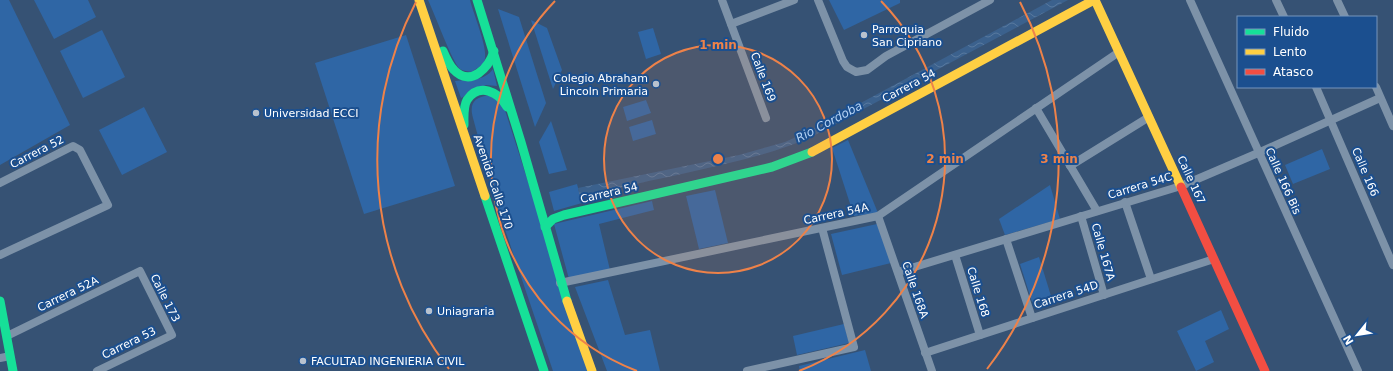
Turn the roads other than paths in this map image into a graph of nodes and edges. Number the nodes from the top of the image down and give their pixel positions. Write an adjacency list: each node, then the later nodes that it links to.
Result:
1 (477, 0): 14 (street)
2 (722, 0): 13 (street, Calle 169)
3 (794, 0): 13 (street)
4 (818, 0): 5 (street)
5 (990, 0)
6 (1095, 0): 15 (street, Calle 167); 34 (street, Carrera 54)
7 (1190, 0): 26 (street, Calle 166 Bis)
8 (1276, 0): 11 (street)
9 (1337, 0): 12 (street)
10 (421, 4): 14 (street); 24 (street, Avenida Calle 170)
11 (1284, 16)
12 (1345, 16)
13 (731, 24): 21 (street, Calle 169)
14 (494, 51): 25 (street)
15 (1119, 52): 19 (street, Carrera 54A); 20 (street, Calle 167)
16 (1316, 88): 22 (street, Calle 166)
17 (1376, 88): 18 (street)
18 (1380, 98): 22 (street, Carrera 54C); 23 (street)
19 (1036, 108): 27 (street, Calle 167A); 32 (street, Carrera 54A)
20 (1149, 117): 27 (street); 29 (street, Calle 167)
21 (766, 118)
22 (1331, 120): 26 (street, Carrera 54C); 40 (street, Calle 166)
23 (1393, 126)
24 (464, 134): 25 (street); 56 (street, Avenida Calle 170)
25 (521, 142): 34 (street)
26 (1258, 153): 29 (street, Carrera 54C); 61 (street, Calle 166 Bis)
27 (1070, 166): 31 (street, Calle 167A)
28 (0, 183): 37 (street, Carrera 52)
29 (1181, 186): 30 (street, Carrera 54C); 39 (street, Calle 167)
30 (1125, 202): 31 (street, Carrera 54C); 43 (street)
31 (1097, 211): 33 (street, Carrera 54C)
32 (878, 216): 35 (street, Carrera 54A); 42 (street, Calle 168A)
33 (1081, 216): 36 (street, Carrera 54C); 45 (street, Calle 167A)
34 (545, 227): 44 (street)
35 (822, 228): 44 (street, Carrera 54A); 58 (street)
36 (1006, 239): 38 (street, Carrera 54C); 47 (street)
37 (0, 255)
38 (955, 255): 42 (street, Carrera 54C); 49 (street, Calle 168)
39 (1214, 259): 43 (street, Carrera 54D); 60 (street, Calle 167)
40 (1393, 266)
41 (140, 271): 48 (street, Calle 173); 50 (street, Carrera 52A)
42 (898, 272): 51 (street, Calle 168A)
43 (1151, 279): 45 (street, Carrera 54D)
44 (560, 283): 57 (street)
45 (1104, 295): 47 (street, Carrera 54D)
46 (0, 301): 50 (street)
47 (1032, 318): 49 (street, Carrera 54D)
48 (172, 335): 55 (street, Carrera 53)
49 (980, 335): 51 (street, Carrera 54D)
50 (6, 336): 52 (street)
51 (925, 353): 59 (street, Calle 168A)
52 (10, 356): 53 (street); 54 (street)
53 (0, 358)
54 (13, 371)
55 (97, 371)
56 (544, 371)
57 (592, 371)
58 (747, 371)
59 (932, 371)
60 (1265, 371)
61 (1358, 371)

